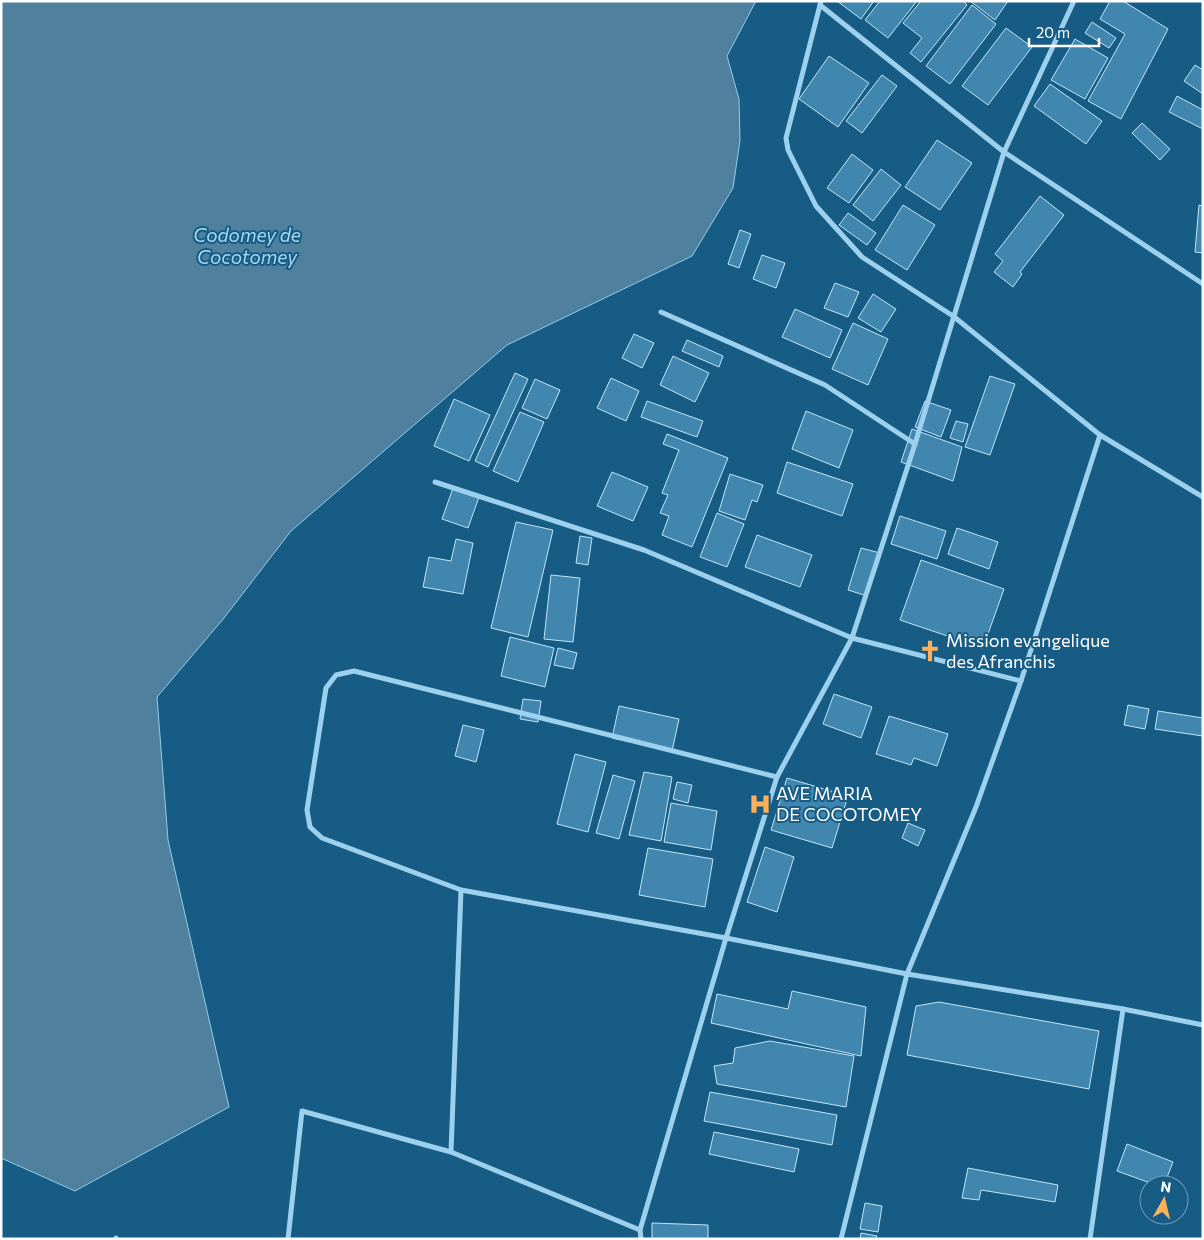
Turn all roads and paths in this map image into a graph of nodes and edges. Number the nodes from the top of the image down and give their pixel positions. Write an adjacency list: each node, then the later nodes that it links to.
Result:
1 (1074, 1): 3 (street)
2 (820, 3): 3 (street); 6 (street)
3 (1004, 152): 4 (street); 6 (street)
4 (1203, 284)
5 (661, 312): 8 (street)
6 (953, 316): 7 (street); 8 (street)
7 (1100, 435): 10 (street); 12 (street)
8 (915, 444): 11 (street)
9 (435, 482): 11 (street)
10 (1203, 497)
11 (852, 638): 12 (street); 13 (street)
12 (1021, 681): 16 (street)
13 (777, 776): 14 (street); 15 (street)
14 (461, 890): 15 (street); 19 (street)
15 (726, 938): 16 (street); 20 (street)
16 (907, 974): 17 (street); 23 (street)
17 (1123, 1010): 18 (street); 24 (street)
18 (1203, 1025)
19 (451, 1152): 20 (street); 21 (street)
20 (640, 1230): 22 (street)
21 (288, 1239)
22 (641, 1239)
23 (841, 1239)
24 (1090, 1239)

